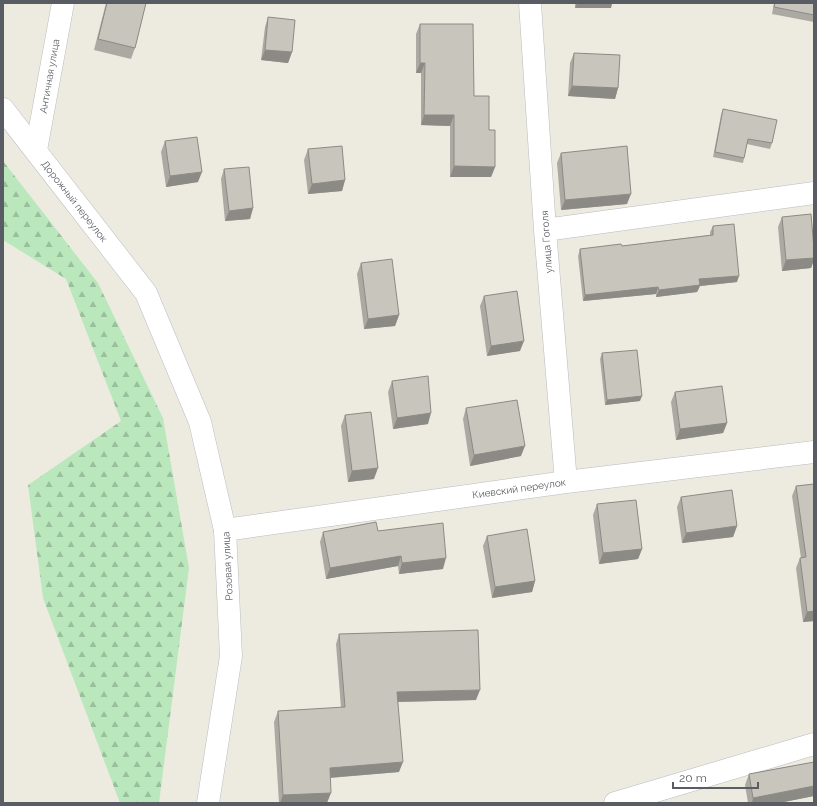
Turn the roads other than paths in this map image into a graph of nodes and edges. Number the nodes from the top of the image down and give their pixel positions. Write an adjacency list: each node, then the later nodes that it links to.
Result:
1 (63, 3): 4 (street, Античная улица)
2 (530, 3): 6 (street, улица Гоголя)
3 (3, 109): 4 (street, Дорожный переулок)
4 (36, 150): 7 (street, Дорожный переулок)
5 (814, 192): 6 (street)
6 (545, 230): 9 (street, улица Гоголя)
7 (146, 293): 10 (street, Розовая улица)
8 (814, 452): 9 (street, Киевский переулок)
9 (566, 482): 10 (street, Киевский переулок)
10 (226, 530): 12 (street, Розовая улица)
11 (814, 744): 13 (street)
12 (208, 803)
13 (615, 803)

